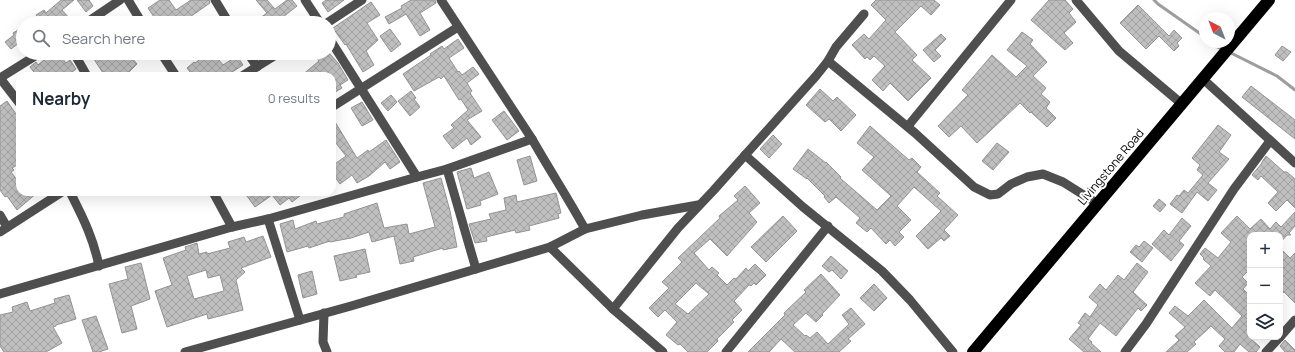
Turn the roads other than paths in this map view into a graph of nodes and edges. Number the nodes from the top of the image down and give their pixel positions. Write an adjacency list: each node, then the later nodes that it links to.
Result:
1 (120, 0): 11 (street)
2 (128, 0): 12 (street)
3 (215, 0): 13 (street)
4 (305, 0): 14 (street)
5 (362, 0): 15 (street)
6 (441, 0): 16 (street)
7 (1011, 0): 34 (street)
8 (1076, 0): 33 (street)
9 (1269, 0): 29 (highway, Livingstone Road)
10 (864, 14): 23 (street)
11 (96, 16)
12 (138, 16)
13 (225, 16)
14 (315, 16)
15 (336, 17)
16 (458, 27): 30 (street); 35 (street)
17 (336, 49): 30 (street)
18 (29, 60): 28 (street)
19 (78, 60): 25 (street)
20 (166, 60): 26 (street)
21 (252, 60): 24 (street)
22 (268, 60): 24 (street)
23 (828, 61): 34 (street); 37 (street)
24 (257, 67): 27 (street)
25 (85, 72)
26 (173, 72)
27 (249, 72)
28 (0, 78): 31 (street)
29 (1203, 78): 33 (highway, Livingstone Road); 36 (street)
30 (361, 88): 32 (street); 40 (street)
31 (16, 99)
32 (336, 104)
33 (1182, 104): 44 (highway, Livingstone Road)
34 (908, 126): 44 (street)
35 (532, 139): 39 (street); 51 (street)
36 (1270, 141): 38 (street); 68 (street)
37 (745, 155): 45 (street); 48 (street)
38 (1295, 163)
39 (447, 169): 40 (street); 54 (street)
40 (417, 177): 47 (street)
41 (56, 196): 50 (street)
42 (72, 196): 53 (street)
43 (216, 196): 49 (street)
44 (1098, 204): 67 (highway, Livingstone Road)
45 (698, 206): 51 (street); 56 (street)
46 (0, 215): 50 (street)
47 (268, 219): 49 (street); 58 (street)
48 (828, 226): 65 (street); 66 (street)
49 (232, 227): 53 (street)
50 (4, 229)
51 (585, 229): 52 (street)
52 (550, 247): 54 (street); 56 (street)
53 (100, 266): 55 (street)
54 (476, 269): 57 (street)
55 (0, 294)
56 (613, 309): 64 (street)
57 (324, 313): 58 (street); 63 (street)
58 (300, 320): 62 (street)
59 (1295, 320): 60 (street)
60 (1283, 334)
61 (1277, 340): 69 (street)
62 (185, 352)
63 (327, 352)
64 (663, 352)
65 (726, 352)
66 (953, 352)
67 (973, 352)
68 (1125, 352)
69 (1266, 352)

